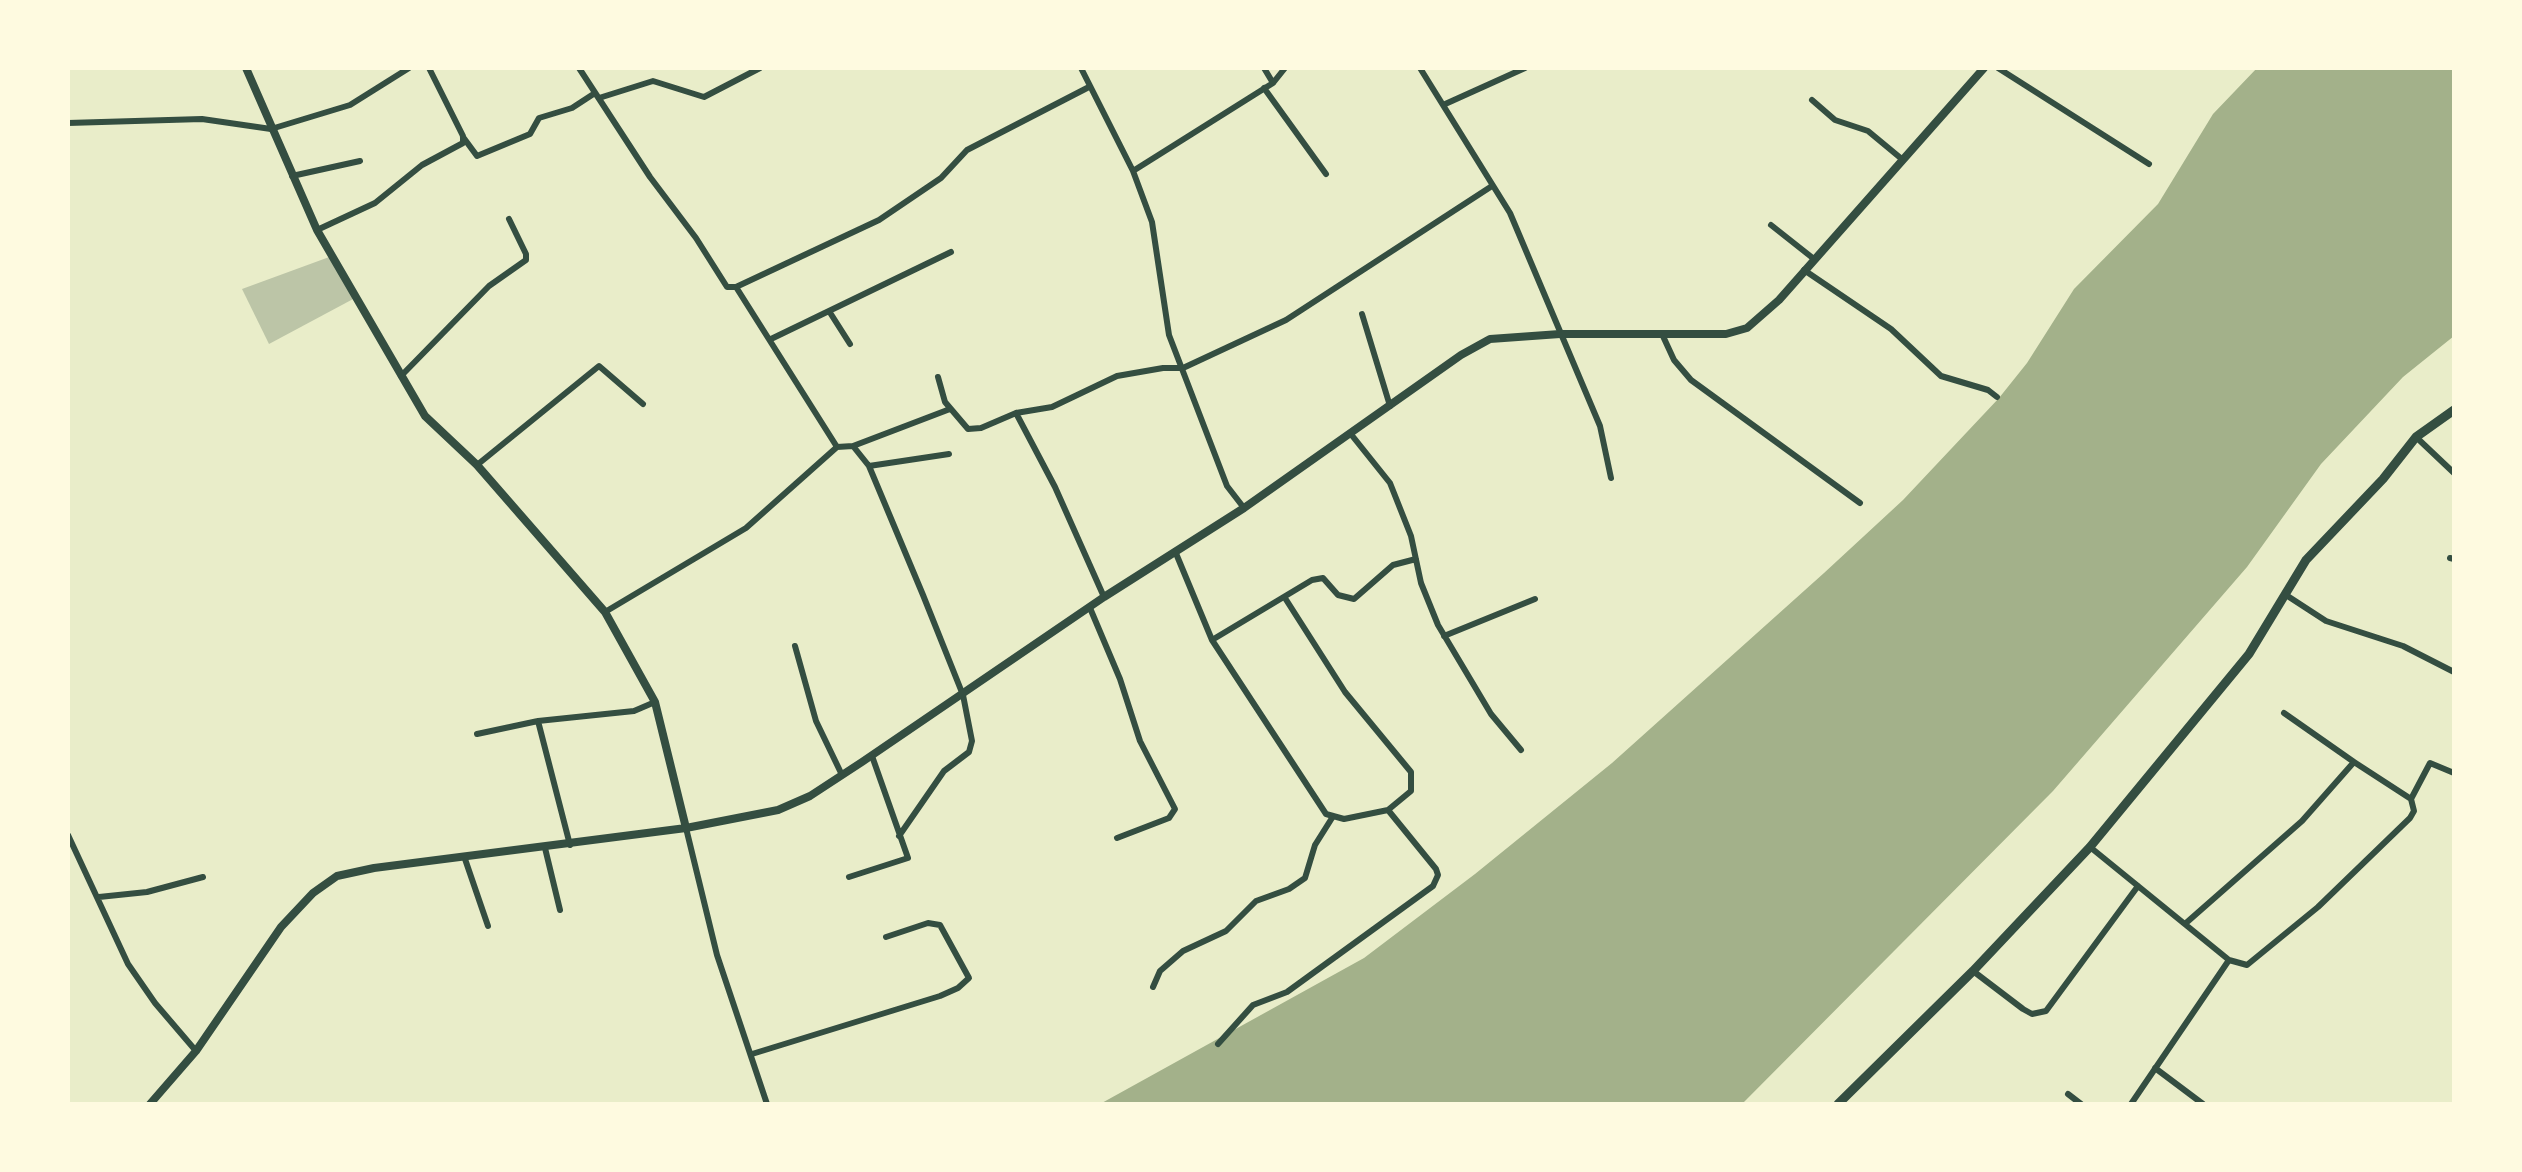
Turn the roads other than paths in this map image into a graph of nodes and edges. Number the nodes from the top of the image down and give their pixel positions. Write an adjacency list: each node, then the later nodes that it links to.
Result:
1 (246, 68): 20 (street)
2 (409, 68): 20 (street)
3 (429, 68): 21 (street)
4 (579, 68): 16 (street)
5 (760, 68): 16 (street)
6 (1081, 68): 14 (street)
7 (1264, 68): 13 (street)
8 (1285, 68): 13 (street)
9 (1420, 68): 18 (street)
10 (1525, 68): 18 (street)
11 (1984, 68): 23 (street)
12 (1998, 68): 24 (street)
13 (1274, 82): 15 (street)
14 (1089, 86): 25 (street); 35 (street)
15 (1264, 88): 25 (street); 26 (street)
16 (597, 96): 21 (street); 35 (street)
17 (1812, 100): 23 (street)
18 (1443, 106): 28 (street)
19 (68, 123): 20 (street)
20 (271, 129): 27 (street)
21 (462, 136): 31 (street)
22 (360, 161): 27 (street)
23 (1904, 161): 33 (street)
24 (2149, 164)
25 (1133, 171): 42 (street)
26 (1326, 174)
27 (292, 176): 31 (street)
28 (1492, 186): 38 (street); 42 (street)
29 (509, 219): 43 (street)
30 (1771, 224): 33 (street)
31 (317, 230): 43 (street)
32 (951, 252): 36 (street)
33 (1814, 260): 34 (street)
34 (1804, 270): 39 (street); 45 (street)
35 (736, 288): 40 (street)
36 (829, 311): 40 (street); 41 (street)
37 (1362, 314): 47 (street)
38 (1560, 334): 39 (street); 47 (street); 59 (street)
39 (1662, 334): 60 (street)
40 (771, 339): 54 (street)
41 (850, 344)
42 (1184, 368): 50 (street); 61 (street)
43 (400, 376): 56 (street)
44 (938, 376): 48 (street)
45 (1997, 397)
46 (643, 404): 56 (street)
47 (1390, 406): 51 (street)
48 (950, 410): 50 (street); 53 (street)
49 (2454, 410): 52 (main road)
50 (1016, 414): 65 (street)
51 (1350, 433): 61 (street); 63 (street)
52 (2416, 437): 58 (street); 64 (main road)
53 (853, 446): 54 (street); 57 (street)
54 (837, 447): 69 (street)
55 (950, 454): 57 (street)
56 (478, 465): 69 (street)
57 (869, 466): 74 (street)
58 (2454, 473)
59 (1611, 478)
60 (1860, 504)
61 (1244, 508): 62 (street)
62 (1175, 551): 65 (street); 71 (street)
63 (1416, 559): 66 (street); 70 (street)
64 (2286, 595): 73 (street); 92 (main road)
65 (1104, 597): 68 (street)
66 (1285, 598): 71 (street); 85 (street)
67 (1535, 598): 70 (street)
68 (1090, 608): 74 (street); 90 (street)
69 (604, 612): 75 (street)
70 (1444, 636): 79 (street)
71 (1212, 640): 86 (street)
72 (795, 646): 83 (street)
73 (2454, 672)
74 (964, 695): 80 (street); 89 (street)
75 (655, 702): 77 (street); 87 (street)
76 (2284, 713): 81 (street)
77 (538, 721): 78 (street); 91 (street)
78 (476, 734)
79 (1521, 750)
80 (872, 756): 83 (street); 89 (street)
81 (2354, 762): 84 (street); 100 (street)
82 (2454, 773): 84 (street)
83 (842, 775): 87 (street)
84 (2411, 799): 103 (street)
85 (1388, 810): 86 (street); 106 (street)
86 (1332, 818): 105 (street)
87 (686, 828): 91 (street); 108 (street)
88 (68, 835): 98 (street)
89 (899, 836): 96 (street)
90 (1117, 838)
91 (570, 845): 93 (street)
92 (2090, 847): 97 (street); 104 (main road)
93 (545, 848): 94 (street); 99 (street)
94 (465, 859): 101 (street); 107 (street)
95 (203, 877): 98 (street)
96 (849, 878)
97 (2138, 885): 100 (street); 104 (street)
98 (99, 897): 107 (street)
99 (560, 910)
100 (2186, 923): 103 (street)
101 (488, 926)
102 (886, 937): 108 (street)
103 (2229, 960): 109 (street)
104 (1973, 971): 113 (main road)
105 (1153, 987)
106 (1218, 1044)
107 (196, 1051): 111 (street)
108 (752, 1054): 112 (street)
109 (2155, 1068): 115 (street); 116 (street)
110 (2068, 1094): 114 (street)
111 (150, 1104)
112 (767, 1104)
113 (1838, 1104)
114 (2081, 1104)
115 (2131, 1104)
116 (2204, 1104)

